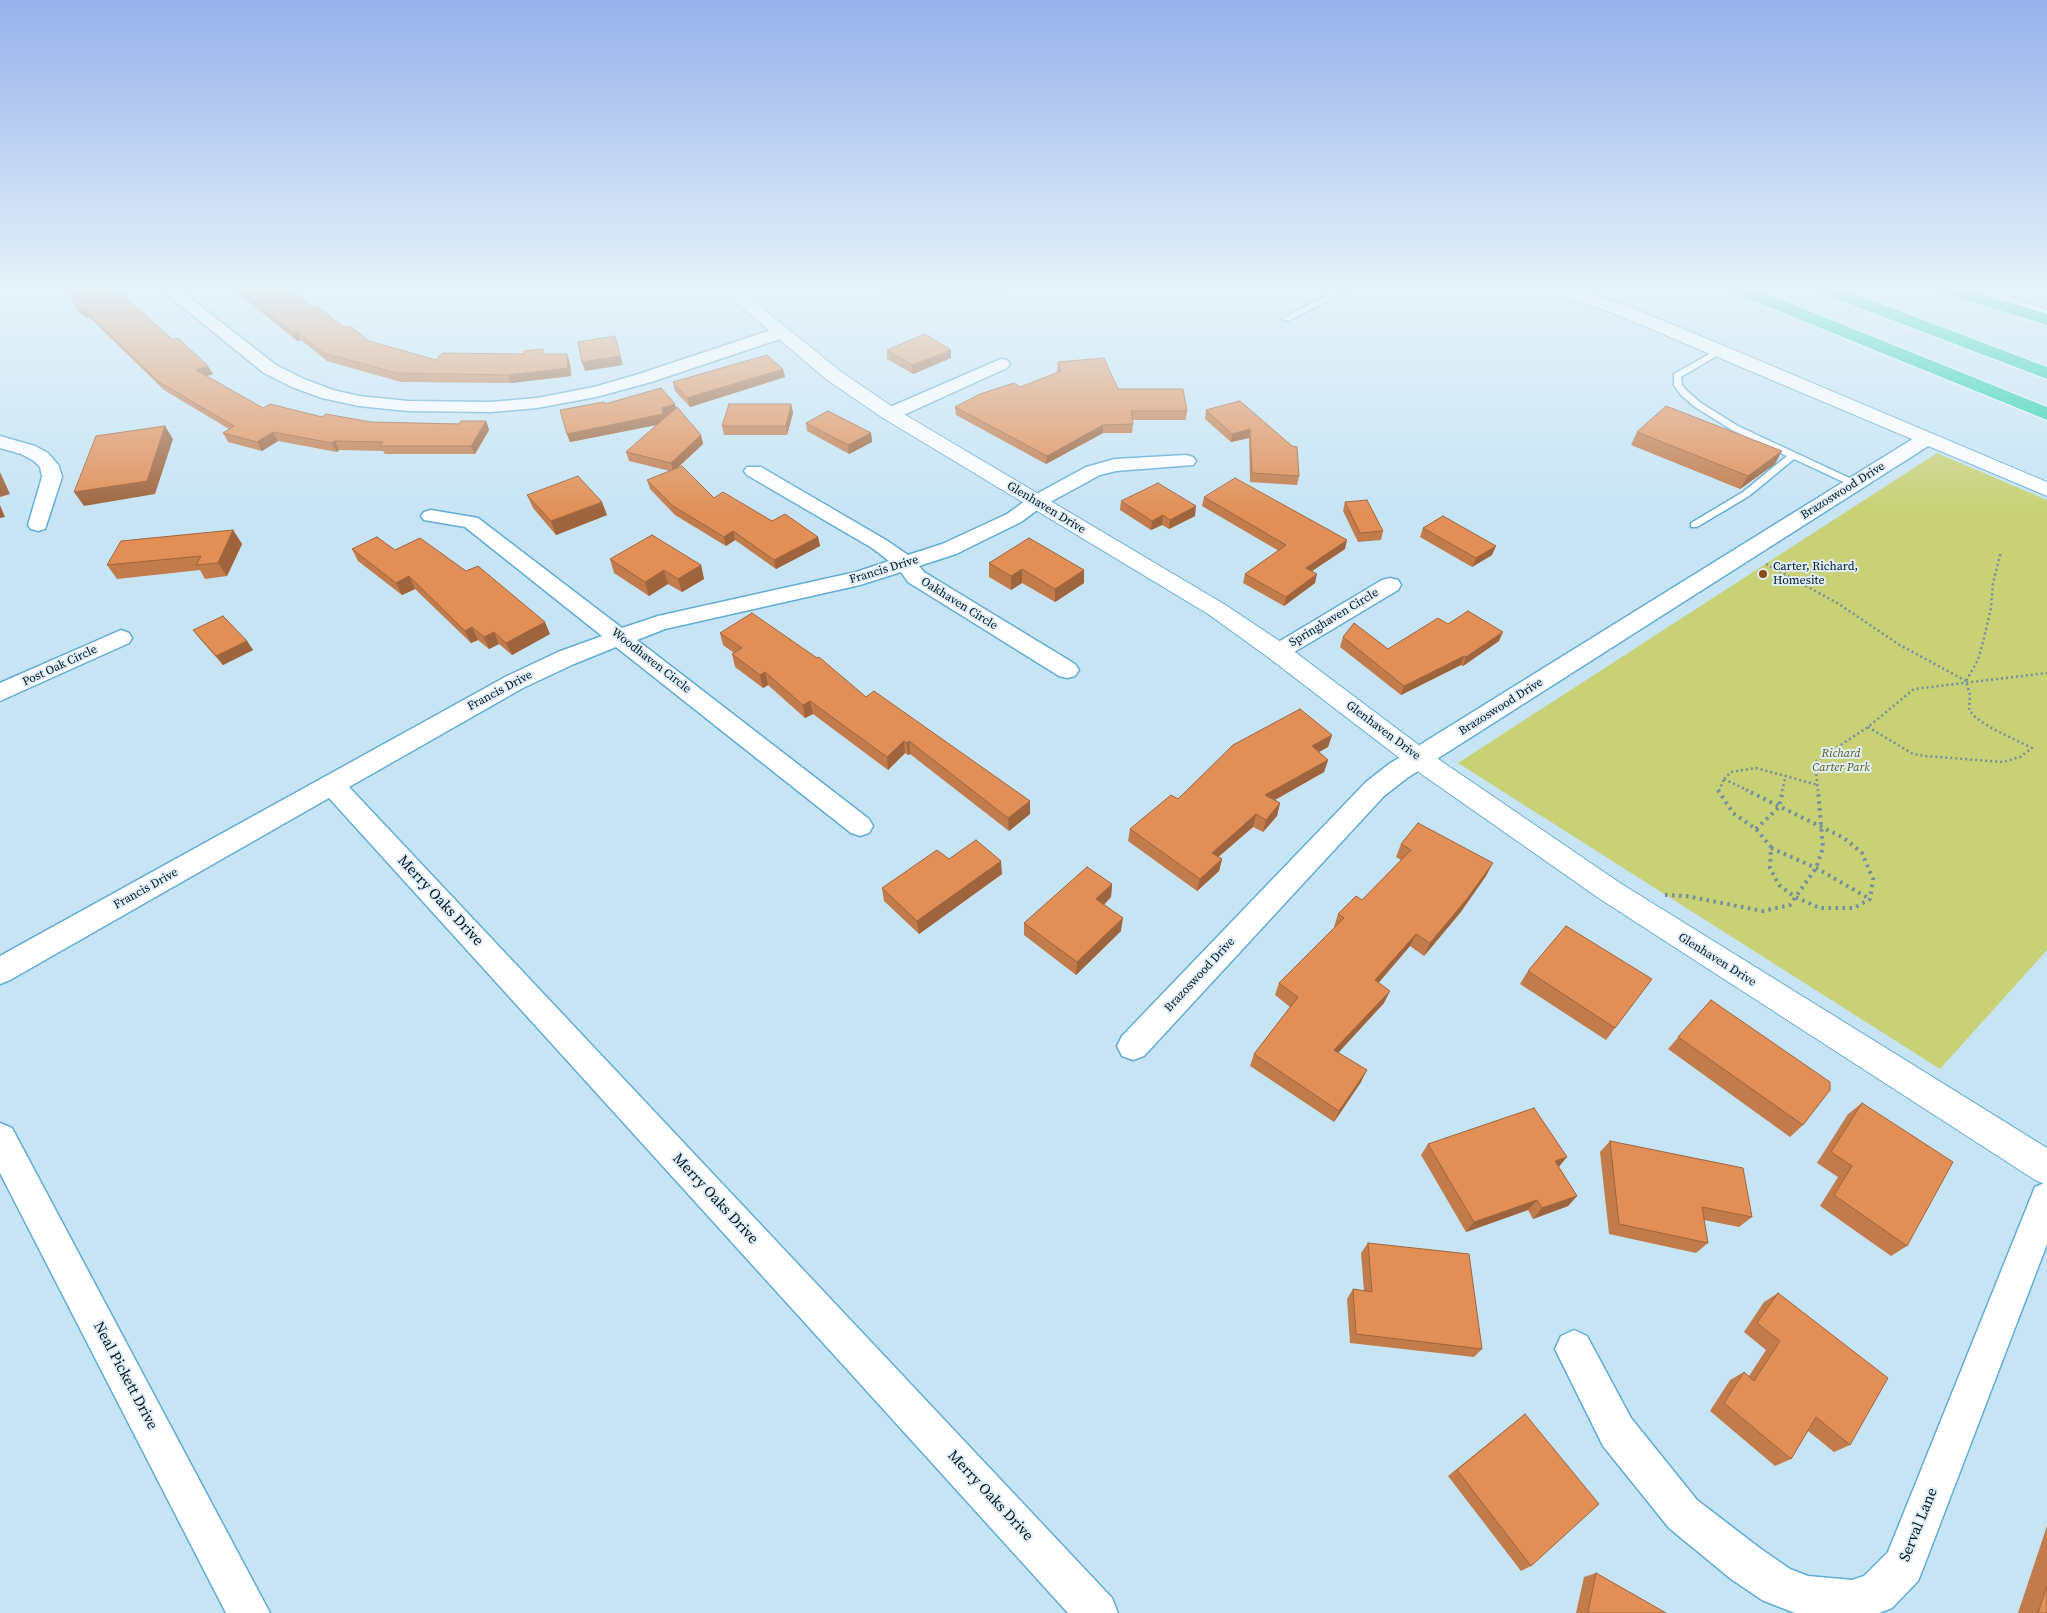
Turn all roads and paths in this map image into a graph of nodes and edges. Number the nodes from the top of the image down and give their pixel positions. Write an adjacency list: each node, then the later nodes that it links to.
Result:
1 (261, 362): 2 (street)
2 (693, 362)
3 (817, 362): 10 (street, Glenhaven Drive)
4 (1701, 362): 14 (lane)
5 (1747, 362): 12 (street)
6 (1920, 362): 11 (highway)
7 (2019, 362): 9 (highway)
8 (1001, 364): 10 (street)
9 (2047, 373)
10 (890, 414): 19 (street, Glenhaven Drive)
11 (2047, 414)
12 (1926, 439): 17 (street, Brazoswood Drive); 18 (street)
13 (0, 442): 22 (street)
14 (1792, 456): 17 (lane); 21 (lane)
15 (1186, 461): 19 (street, Francis Drive)
16 (754, 471): 25 (street, Oakhaven Circle)
17 (1855, 484): 23 (street, Brazoswood Drive)
18 (2047, 490)
19 (1036, 502): 25 (street, Francis Drive); 29 (street, Glenhaven Drive)
20 (432, 516): 27 (street, Woodhaven Circle)
21 (1694, 525)
22 (38, 526)
23 (1746, 552): 32 (path); 35 (street, Brazoswood Drive)
24 (2001, 552): 32 (path)
25 (906, 564): 27 (street, Francis Drive); 30 (street, Oakhaven Circle)
26 (1390, 585): 29 (street, Springhaven Circle)
27 (621, 637): 38 (street, Francis Drive); 41 (street, Woodhaven Circle)
28 (121, 638): 33 (street, Post Oak Circle)
29 (1278, 652): 35 (street, Glenhaven Drive)
30 (1067, 670)
31 (2047, 673): 32 (path)
32 (1966, 681): 34 (path); 34 (path)
33 (0, 694)
34 (1868, 727): 39 (path)
35 (1419, 759): 50 (street, Brazoswood Drive); 52 (street, Glenhaven Drive)
36 (1786, 775): 37 (path); 39 (path); 40 (path)
37 (1724, 779): 40 (path); 43 (path)
38 (332, 784): 49 (street, Francis Drive); 56 (street, Merry Oaks Drive)
39 (1818, 784): 42 (path)
40 (1779, 807): 42 (path); 43 (path)
41 (860, 826)
42 (1821, 828): 45 (path); 48 (path)
43 (1756, 829): 44 (path)
44 (1771, 847): 45 (path); 47 (path)
45 (1816, 868): 47 (path); 48 (path)
46 (1657, 894): 47 (path)
47 (1795, 897): 48 (path)
48 (1870, 899)
49 (0, 971)
50 (1133, 1046)
51 (0, 1139): 55 (street, Neal Pickett Drive)
52 (2047, 1168)
53 (2047, 1199): 54 (street, Serval Lane)
54 (1574, 1349)
55 (249, 1613)
56 (1097, 1613)

